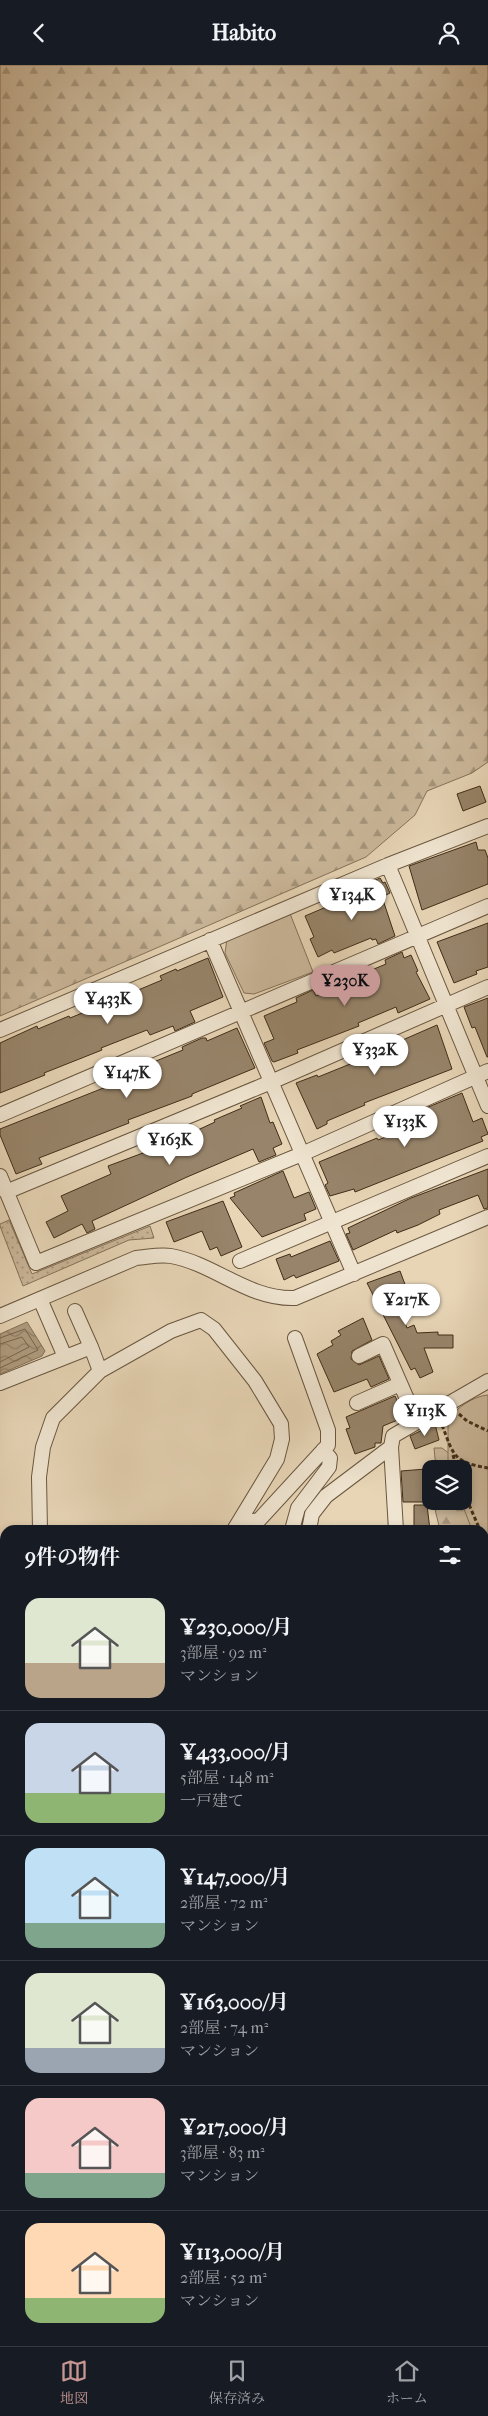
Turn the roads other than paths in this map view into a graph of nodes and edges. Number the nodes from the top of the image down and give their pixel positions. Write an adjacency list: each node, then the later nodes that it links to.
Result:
1 (488, 826): 2 (street)
2 (388, 865): 4 (street); 5 (street)
3 (488, 907): 4 (street)
4 (418, 937): 7 (street); 8 (street)
5 (210, 940): 8 (street); 9 (street)
6 (488, 987): 7 (street)
7 (446, 1006): 10 (street); 11 (street)
8 (242, 1013): 11 (street); 13 (street)
9 (0, 1030)
10 (482, 1074): 12 (street); 14 (street)
11 (271, 1082): 14 (street); 17 (street)
12 (488, 1106)
13 (0, 1115)
14 (302, 1154): 17 (street); 19 (street)
15 (488, 1156): 19 (street)
16 (0, 1176): 17 (street)
17 (6, 1192)
18 (488, 1217): 21 (street)
19 (331, 1223): 20 (street); 21 (street)
20 (240, 1261)
21 (354, 1274): 22 (street)
22 (40, 1299): 24 (street); 28 (street)
23 (75, 1311): 26 (street)
24 (0, 1315)
25 (295, 1338): 36 (street)
26 (91, 1347): 28 (street); 29 (street)
27 (360, 1356): 32 (street)
28 (66, 1357): 31 (street)
29 (100, 1371): 37 (street); 38 (street)
30 (488, 1381): 34 (street)
31 (0, 1383)
32 (400, 1384): 33 (street); 34 (street)
33 (357, 1403)
34 (417, 1422): 35 (street)
35 (392, 1447): 41 (street); 42 (street)
36 (324, 1450): 39 (street); 40 (street)
37 (40, 1525)
38 (238, 1525)
39 (243, 1525)
40 (293, 1525)
41 (310, 1525)
42 (396, 1525)

